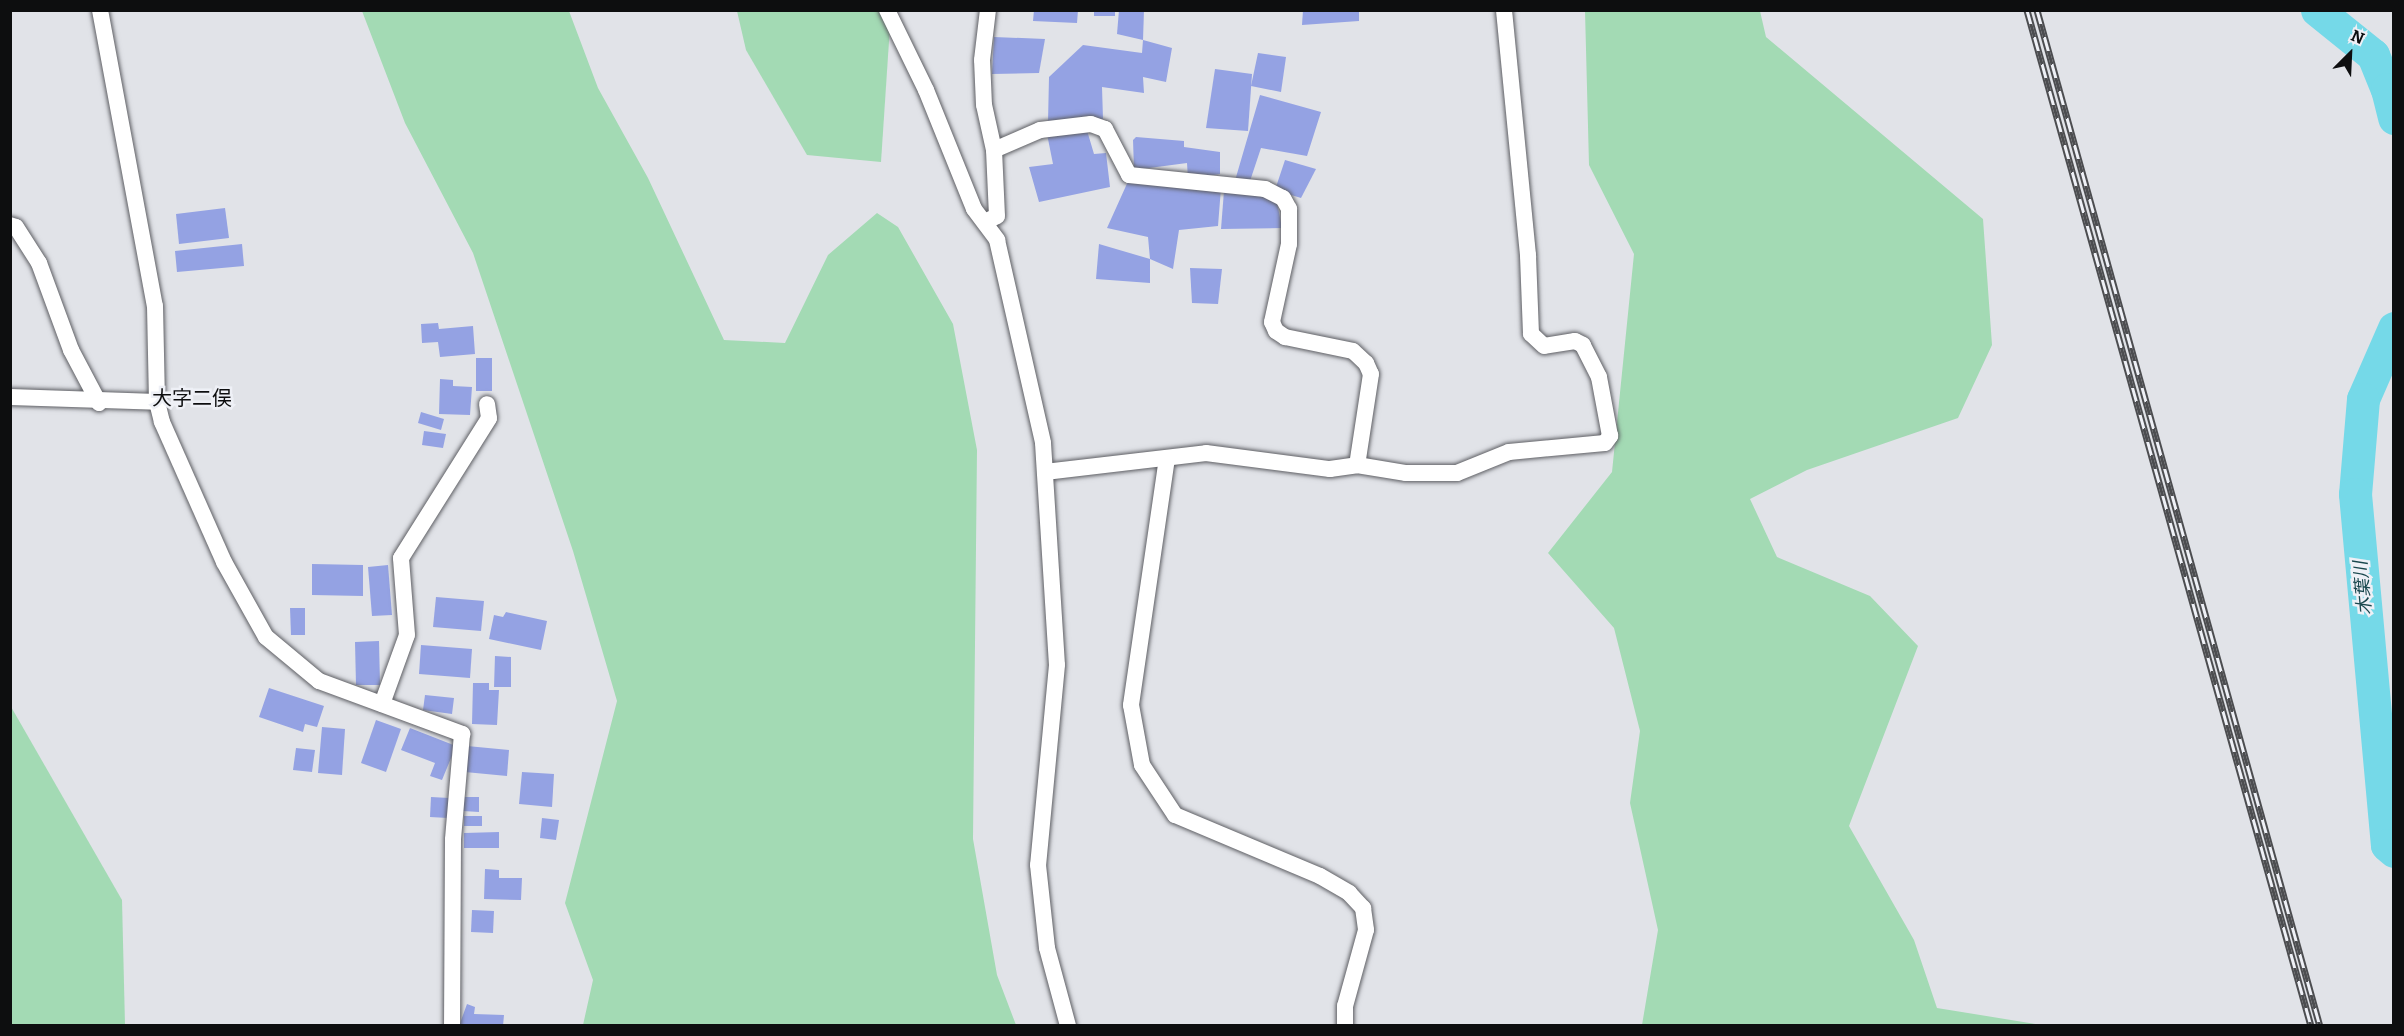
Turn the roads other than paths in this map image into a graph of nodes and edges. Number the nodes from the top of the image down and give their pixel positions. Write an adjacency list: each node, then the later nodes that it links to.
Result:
1 (100, 10): 9 (street)
2 (887, 10): 6 (street)
3 (988, 10): 5 (street)
4 (1504, 10): 13 (street)
5 (994, 150): 6 (street); 13 (street)
6 (987, 221): 14 (street)
7 (10, 225): 10 (street)
8 (10, 398): 10 (street)
9 (157, 402): 10 (street); 15 (street)
10 (99, 403)
11 (487, 404): 15 (street)
12 (1167, 458): 13 (street); 14 (street); 18 (street)
13 (1357, 465)
14 (1045, 472): 17 (street)
15 (382, 704): 16 (street)
16 (452, 1026)
17 (1068, 1026)
18 (1345, 1026)

